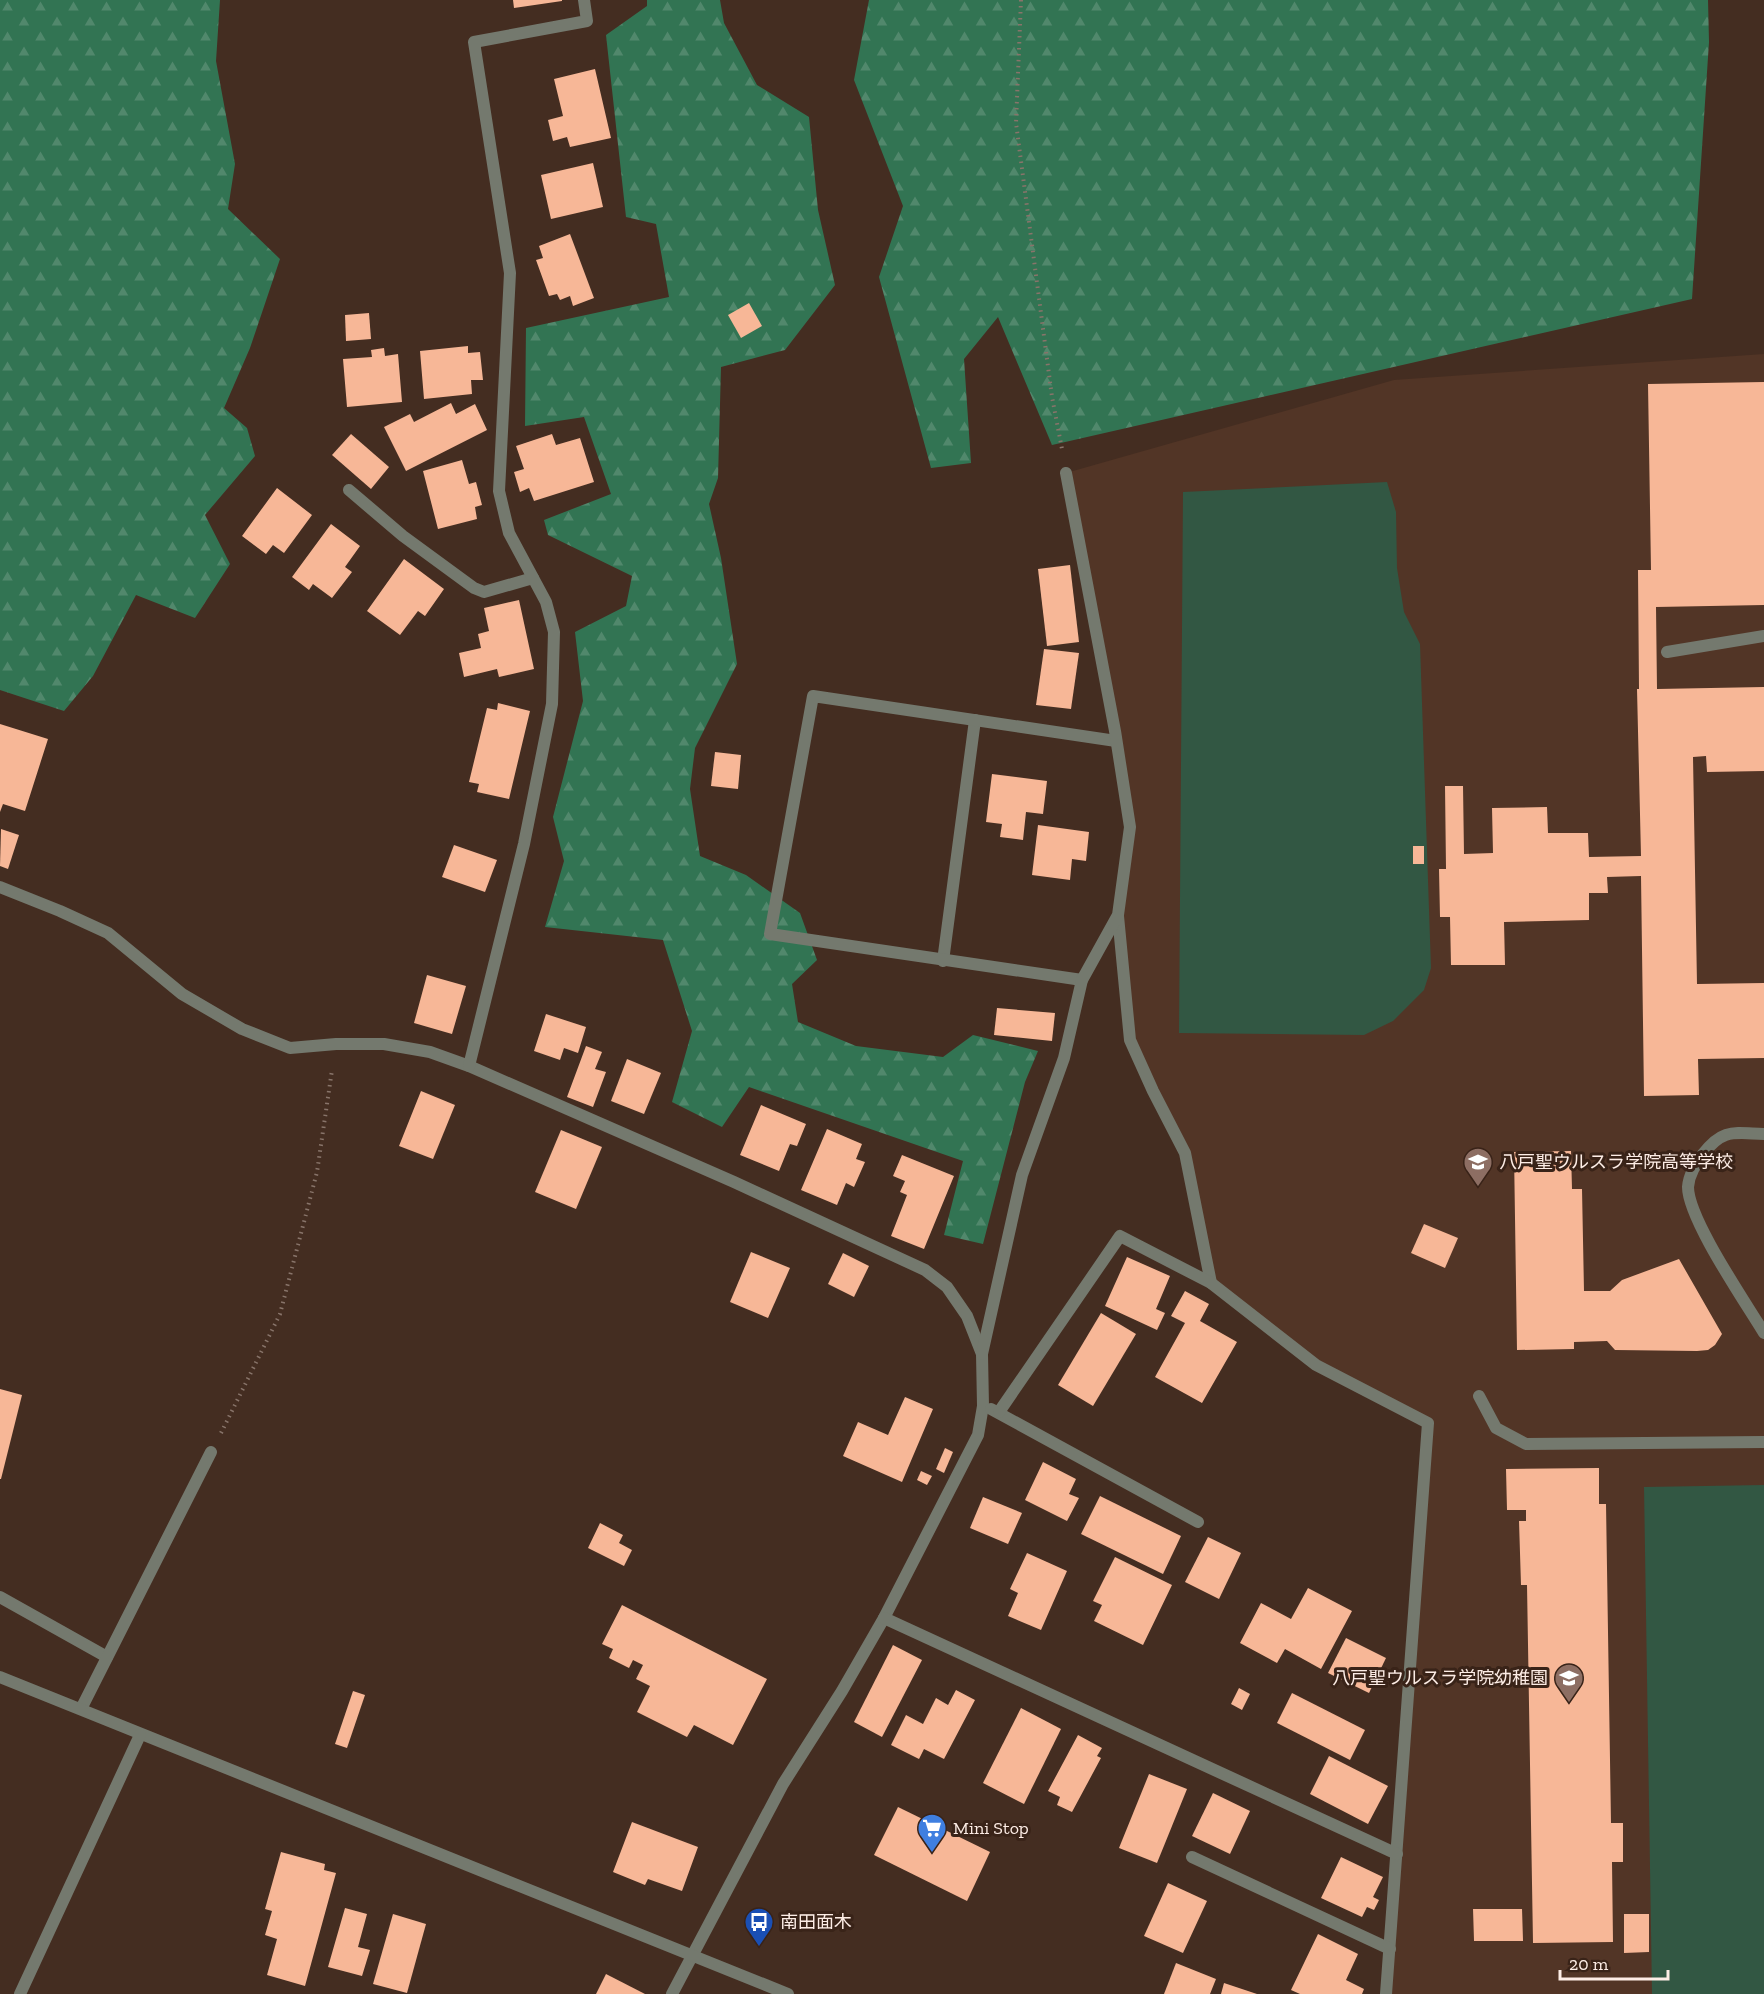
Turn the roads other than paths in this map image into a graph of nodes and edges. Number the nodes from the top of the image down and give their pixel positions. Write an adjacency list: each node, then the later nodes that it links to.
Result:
1 (584, 0): 4 (street)
2 (1066, 473): 8 (street)
3 (349, 490): 4 (street)
4 (533, 578): 13 (street)
5 (1764, 636): 6 (street)
6 (1667, 652)
7 (975, 720): 8 (street); 11 (street); 11 (street)
8 (1116, 741): 10 (street)
9 (0, 888): 13 (street)
10 (1118, 915): 12 (street); 15 (street)
11 (943, 961): 12 (street)
12 (1082, 980): 17 (street)
13 (469, 1066): 17 (street)
14 (1764, 1134): 16 (street)
15 (1211, 1283): 20 (street); 30 (street)
16 (1764, 1333)
17 (982, 1354): 19 (street)
18 (1479, 1396): 21 (street)
19 (983, 1406): 20 (street); 25 (street)
20 (999, 1412): 23 (street)
21 (1764, 1442)
22 (211, 1452): 26 (street)
23 (1198, 1522)
24 (0, 1597): 26 (street)
25 (884, 1618): 30 (street); 33 (street)
26 (106, 1657): 28 (street)
27 (0, 1677): 28 (street)
28 (81, 1709): 29 (street)
29 (140, 1735): 33 (street); 34 (street)
30 (1397, 1854): 32 (street)
31 (1192, 1857): 32 (street)
32 (1390, 1948): 37 (street)
33 (693, 1954): 35 (street); 36 (street)
34 (20, 1994)
35 (672, 1994)
36 (788, 1994)
37 (1386, 1994)

